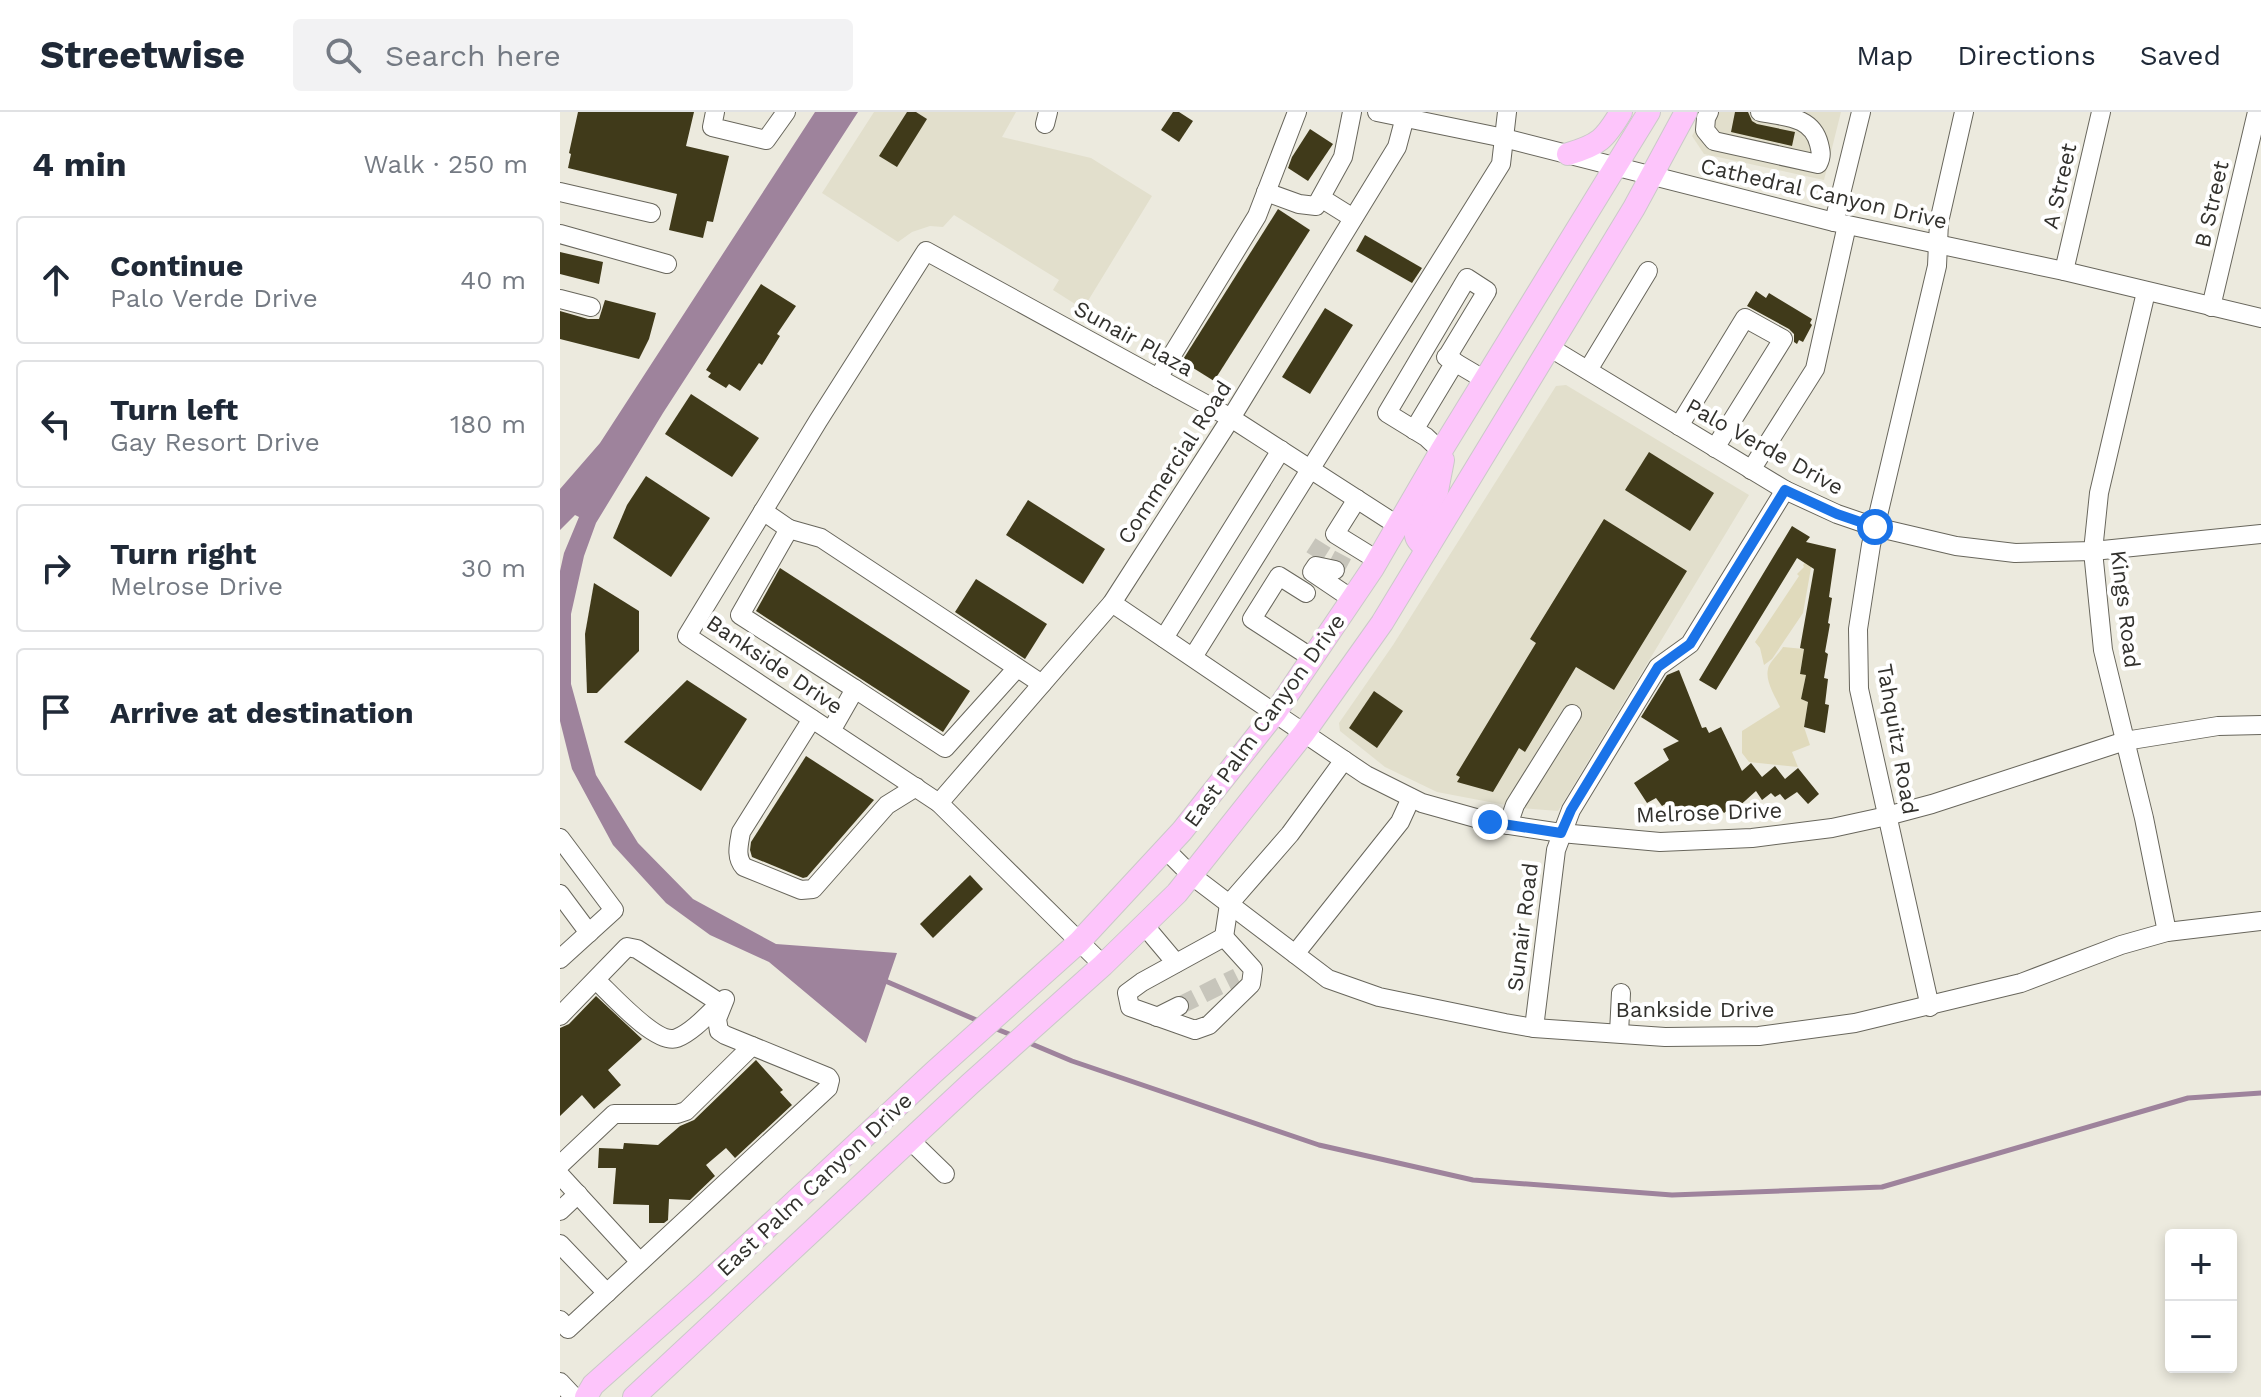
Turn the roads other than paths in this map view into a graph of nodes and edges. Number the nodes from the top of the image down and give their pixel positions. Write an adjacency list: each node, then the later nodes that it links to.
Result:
1 (715, 112): 2 (street)
2 (786, 112)
3 (1297, 112): 23 (street)
4 (1352, 112): 24 (street)
5 (1377, 112): 15 (street, Cathedral Canyon Drive)
6 (1507, 112): 16 (street)
7 (1621, 112): 17 (main road)
8 (1649, 112): 20 (main road, East Palm Canyon Drive)
9 (1760, 112): 18 (street)
10 (1861, 112): 19 (street)
11 (1964, 112): 29 (street, Tahquitz Road)
12 (2101, 112): 33 (street, A Street)
13 (2257, 112): 37 (street, B Street)
14 (1699, 114): 18 (street); 21 (main road, East Palm Canyon Drive)
15 (1405, 117): 16 (street, Cathedral Canyon Drive); 26 (street, Commercial Road)
16 (1504, 138): 17 (street, Cathedral Canyon Drive); 51 (street)
17 (1568, 154): 20 (street, Cathedral Canyon Drive)
18 (1822, 156): 19 (street)
19 (1848, 164): 27 (street)
20 (1617, 166): 21 (street, Cathedral Canyon Drive); 44 (main road, East Palm Canyon Drive)
21 (1652, 176): 27 (street, Cathedral Canyon Drive); 40 (main road, East Palm Canyon Drive)
22 (560, 192): 25 (street)
23 (1266, 192): 24 (street); 43 (street)
24 (1321, 198): 26 (street)
25 (651, 213)
26 (1353, 218): 45 (street, Commercial Road)
27 (1841, 223): 29 (street, Cathedral Canyon Drive); 52 (street)
28 (560, 234): 31 (street)
29 (1938, 244): 33 (street, Cathedral Canyon Drive); 57 (street, Tahquitz Road)
30 (926, 251): 43 (street, Sunair Plaza); 55 (street, Bankside Drive)
31 (667, 264)
32 (1648, 271): 42 (street)
33 (2064, 271): 34 (street, Cathedral Canyon Drive)
34 (2146, 292): 37 (street, Cathedral Canyon Drive); 61 (street, Kings Road)
35 (560, 299): 36 (street)
36 (591, 307)
37 (2211, 307): 38 (street, Cathedral Canyon Drive)
38 (2261, 318)
39 (1427, 346): 41 (street); 41 (street); 47 (street)
40 (1549, 347): 42 (street, Palo Verde Drive); 60 (main road, East Palm Canyon Drive)
41 (1451, 360): 44 (street); 47 (street)
42 (1588, 370): 46 (street, Palo Verde Drive)
43 (1158, 378): 45 (street, Sunair Plaza)
44 (1485, 380): 50 (main road, East Palm Canyon Drive)
45 (1231, 418): 49 (street, Sunair Plaza); 66 (street, Commercial Road)
46 (1679, 426): 48 (street, Palo Verde Drive); 48 (street)
47 (1414, 430): 50 (street)
48 (1715, 448): 52 (street, Palo Verde Drive)
49 (1281, 450): 51 (street, Sunair Plaza); 69 (street)
50 (1441, 451): 56 (main road, East Palm Canyon Drive); 60 (main road)
51 (1311, 470): 54 (street, Sunair Plaza); 67 (street)
52 (1751, 470): 53 (street, Palo Verde Drive)
53 (1785, 490): 57 (street, Palo Verde Drive); 88 (street, Sunair Road)
54 (1357, 499): 56 (street, Sunair Plaza); 62 (street)
55 (763, 511): 58 (street); 77 (street, Bankside Drive)
56 (1397, 525): 63 (main road, East Palm Canyon Drive)
57 (1875, 527): 61 (street, Palo Verde Drive); 86 (street, Tahquitz Road)
58 (789, 529): 72 (street); 74 (street)
59 (2261, 534): 61 (street, Palo Verde Drive)
60 (1427, 549): 80 (main road, East Palm Canyon Drive)
61 (2093, 551): 81 (street, Kings Road)
62 (1328, 555): 63 (street); 65 (street)
63 (1377, 560): 65 (main road, East Palm Canyon Drive)
64 (1306, 593): 68 (street)
65 (1352, 599): 71 (main road, East Palm Canyon Drive)
66 (1112, 603): 69 (street, Melrose Drive); 73 (street, Commercial Road)
67 (1227, 603): 68 (street); 70 (street)
68 (1252, 619): 71 (street)
69 (1164, 638): 70 (street, Melrose Drive)
70 (1193, 657): 75 (street, Melrose Drive)
71 (1312, 658): 75 (main road, East Palm Canyon Drive)
72 (1017, 668): 73 (street); 74 (street)
73 (1042, 684): 85 (street, Commercial Road)
74 (855, 689): 79 (street)
75 (1275, 713): 80 (street, Melrose Drive); 90 (main road, East Palm Canyon Drive)
76 (1572, 714): 87 (street)
77 (812, 719): 79 (street, Bankside Drive); 83 (street)
78 (2261, 725): 81 (street, Melrose Drive)
79 (831, 731): 83 (street, Bankside Drive)
80 (1304, 733): 82 (street, Melrose Drive); 91 (main road, East Palm Canyon Drive)
81 (2125, 741): 86 (street, Melrose Drive); 96 (street, Kings Road)
82 (1344, 760): 84 (street, Melrose Drive); 93 (street)
83 (916, 787): 85 (street, Bankside Drive)
84 (1411, 798): 87 (street, Melrose Drive); 101 (street)
85 (939, 803): 99 (street, Bankside Drive)
86 (1887, 816): 88 (street, Melrose Drive); 108 (street, Tahquitz Road)
87 (1508, 825): 88 (street, Melrose Drive)
88 (1561, 833): 111 (street, Sunair Road)
89 (560, 838): 97 (street)
90 (1165, 849): 91 (street, Bankside Drive); 99 (main road, East Palm Canyon Drive)
91 (1191, 875): 93 (street, Bankside Drive); 95 (main road, East Palm Canyon Drive)
92 (560, 894): 97 (street)
93 (1229, 904): 98 (street); 101 (street, Bankside Drive)
94 (2261, 921): 96 (street, Bankside Drive)
95 (1144, 925): 102 (street); 103 (main road, East Palm Canyon Drive)
96 (2167, 932): 108 (street, Bankside Drive)
97 (589, 933): 100 (street)
98 (1224, 937): 102 (street); 110 (street)
99 (1079, 942): 103 (street, Bankside Drive); 126 (main road, East Palm Canyon Drive)
100 (562, 954)
101 (1295, 954): 111 (street, Bankside Drive)
102 (1176, 963): 110 (street)
103 (1103, 965): 114 (main road, East Palm Canyon Drive)
104 (596, 980): 106 (street); 106 (street); 109 (street)
105 (1621, 993): 112 (street)
106 (720, 1003): 113 (street)
107 (1179, 1006): 110 (street)
108 (1930, 1007): 112 (street, Bankside Drive)
109 (560, 1016)
110 (1157, 1017)
111 (1534, 1028): 112 (street, Bankside Drive)
112 (1619, 1033)
113 (752, 1046): 115 (street); 121 (street)
114 (910, 1140): 116 (street); 127 (main road, East Palm Canyon Drive)
115 (560, 1165)
116 (945, 1174)
117 (560, 1175): 118 (street)
118 (578, 1194): 119 (street); 121 (street)
119 (560, 1211)
120 (560, 1244): 122 (street)
121 (640, 1262): 122 (street)
122 (607, 1293): 123 (street)
123 (560, 1320)
124 (560, 1382): 125 (street)
125 (574, 1397)
126 (586, 1397)
127 (634, 1397)

